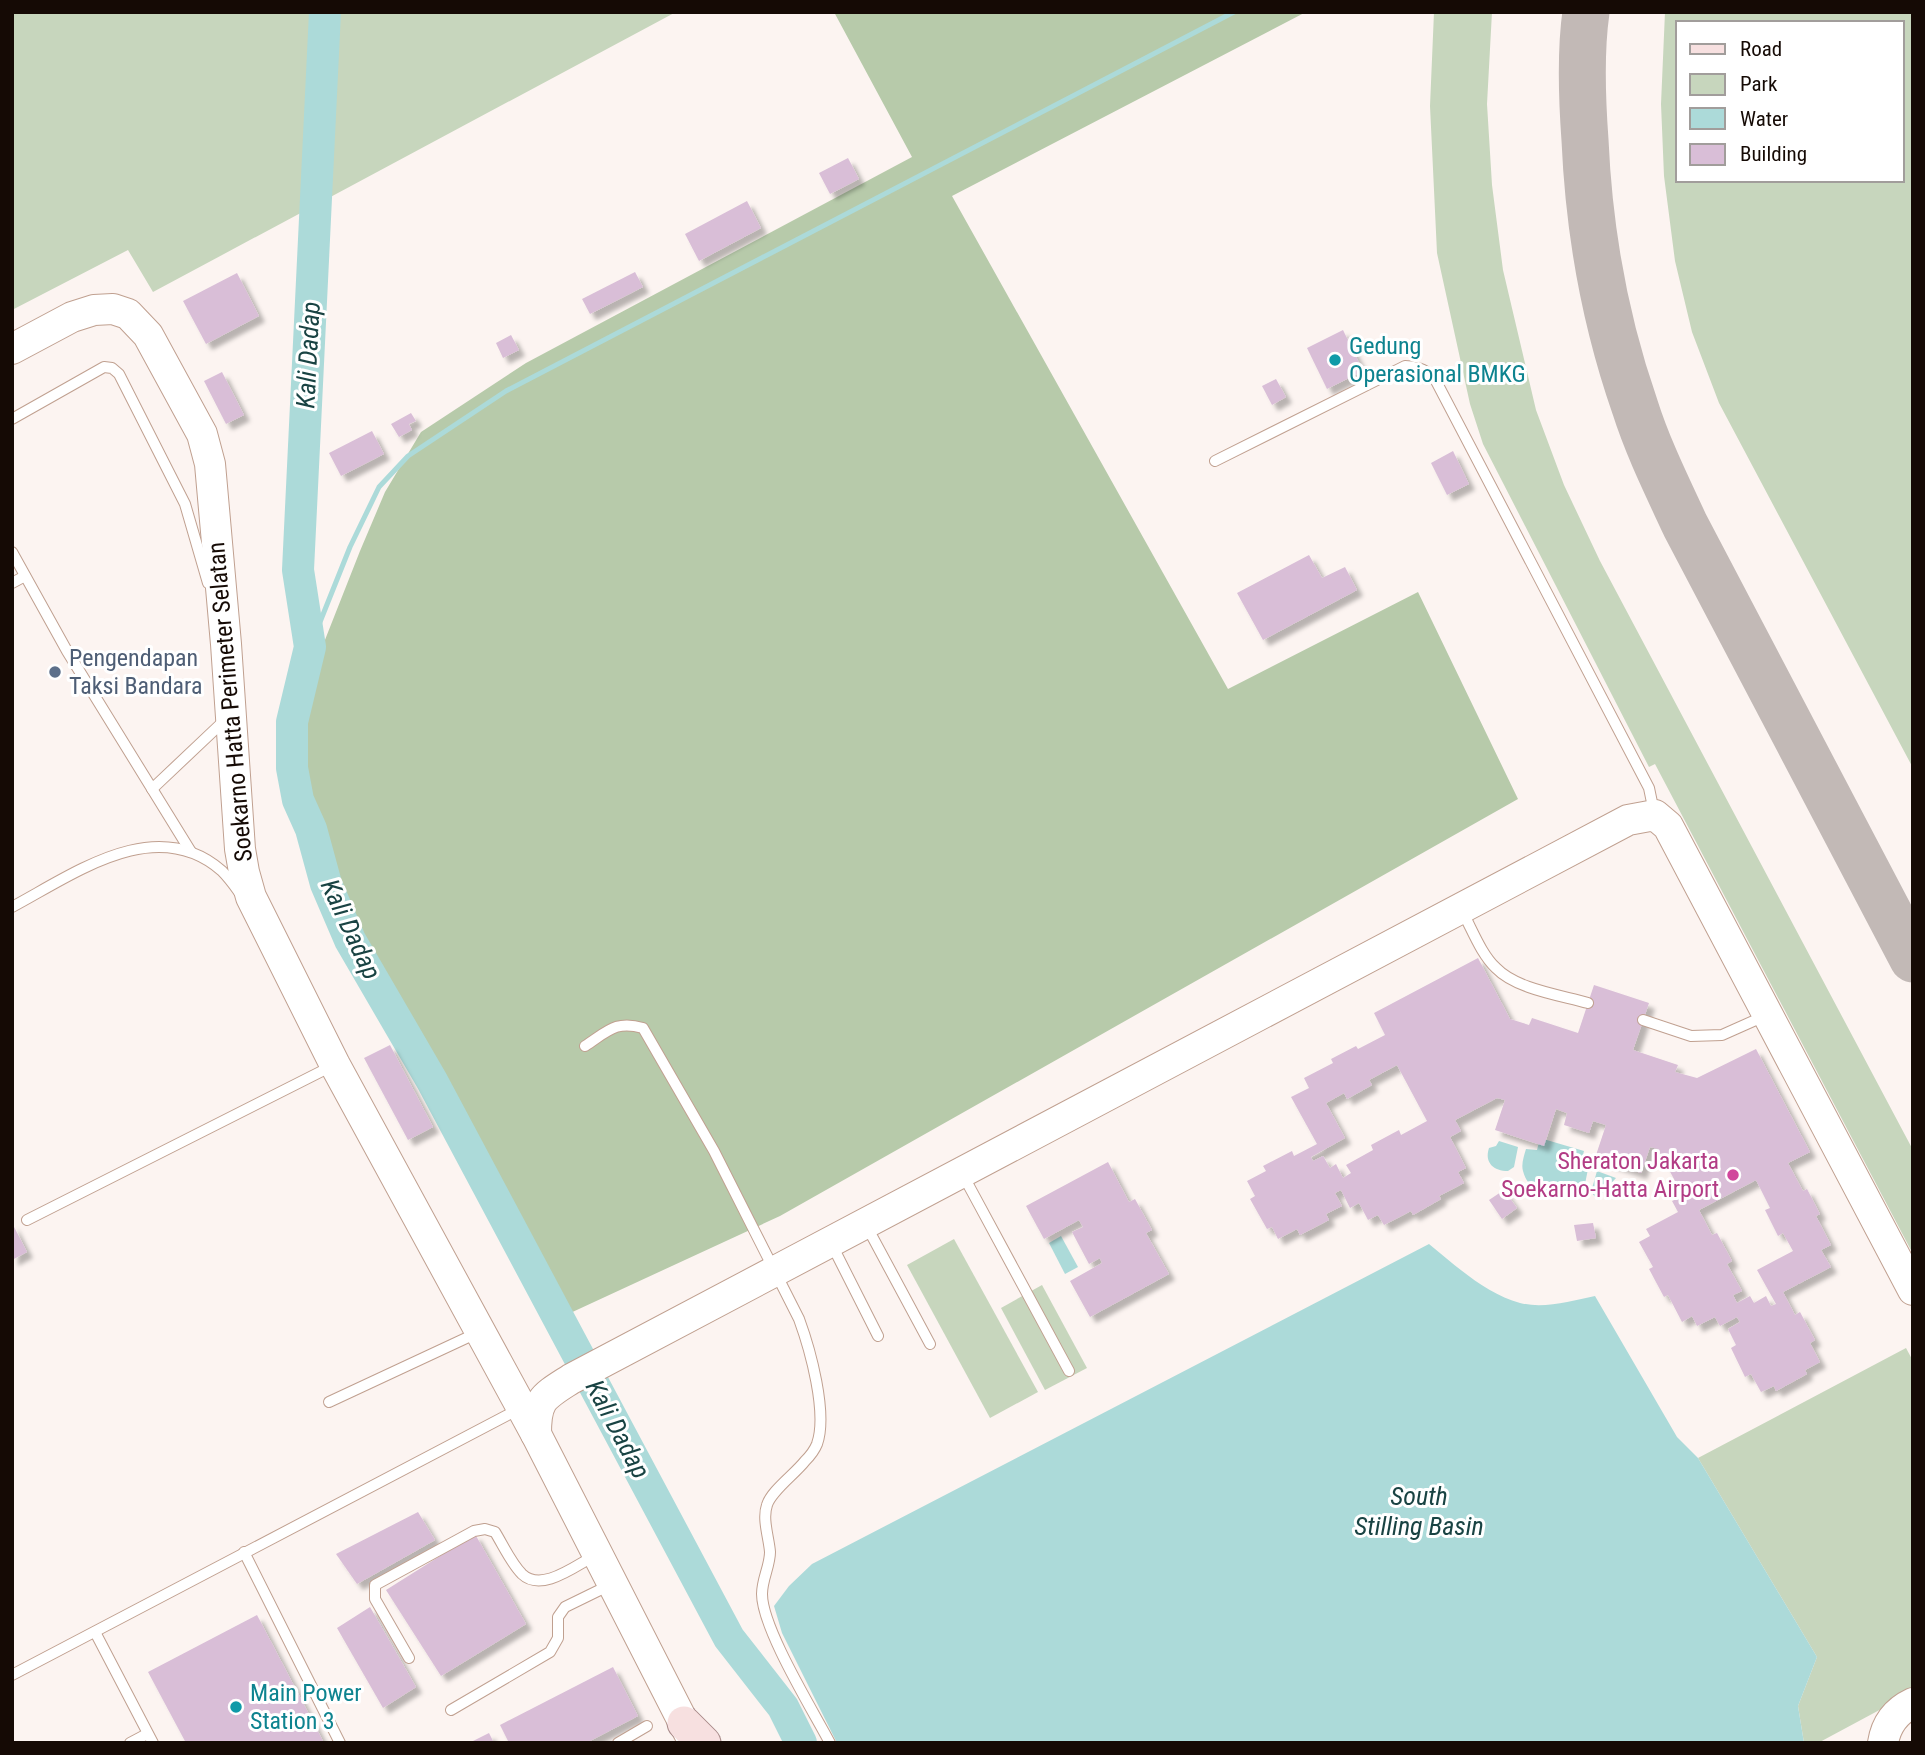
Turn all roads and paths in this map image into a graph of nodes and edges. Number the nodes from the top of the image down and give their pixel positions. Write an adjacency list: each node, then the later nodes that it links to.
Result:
1 (12, 349): 7 (street, Soekarno Hatta Perimeter Selatan)
2 (12, 419): 7 (lane)
3 (1215, 461): 10 (lane)
4 (12, 552): 5 (lane)
5 (26, 576): 6 (lane); 9 (lane)
6 (12, 583)
7 (226, 644): 8 (street, Soekarno Hatta Perimeter Selatan)
8 (231, 715): 9 (lane); 14 (street, Soekarno Hatta Perimeter Selatan)
9 (152, 789): 11 (lane)
10 (1655, 815): 13 (street); 16 (street)
11 (191, 852): 12 (lane); 14 (lane)
12 (12, 907)
13 (1461, 908): 15 (lane); 20 (street)
14 (259, 914): 19 (street, Soekarno Hatta Perimeter Selatan)
15 (1588, 1003)
16 (1768, 1015): 17 (lane); 25 (street)
17 (1643, 1020)
18 (586, 1046): 24 (lane)
19 (335, 1065): 21 (lane); 26 (street, Soekarno Hatta Perimeter Selatan)
20 (961, 1172): 22 (street); 29 (lane)
21 (27, 1220)
22 (865, 1222): 23 (street); 28 (lane)
23 (830, 1243): 24 (street); 27 (lane)
24 (773, 1271): 32 (street); 47 (lane)
25 (1913, 1290)
26 (480, 1332): 30 (street, Soekarno Hatta Perimeter Selatan); 31 (lane)
27 (878, 1336)
28 (930, 1344)
29 (1069, 1371)
30 (514, 1396): 32 (street, Soekarno Hatta Perimeter Selatan); 33 (lane)
31 (329, 1402)
32 (536, 1434): 34 (street)
33 (244, 1552): 36 (lane); 45 (lane)
34 (598, 1553): 35 (street); 37 (lane)
35 (612, 1584): 40 (lane); 42 (street)
36 (95, 1632): 38 (lane); 43 (lane)
37 (409, 1658)
38 (12, 1675)
39 (1913, 1703): 48 (street)
40 (452, 1710)
41 (647, 1726): 46 (lane)
42 (694, 1736)
43 (150, 1738): 44 (lane)
44 (130, 1743)
45 (340, 1743)
46 (618, 1743)
47 (830, 1743)
48 (1883, 1743)

